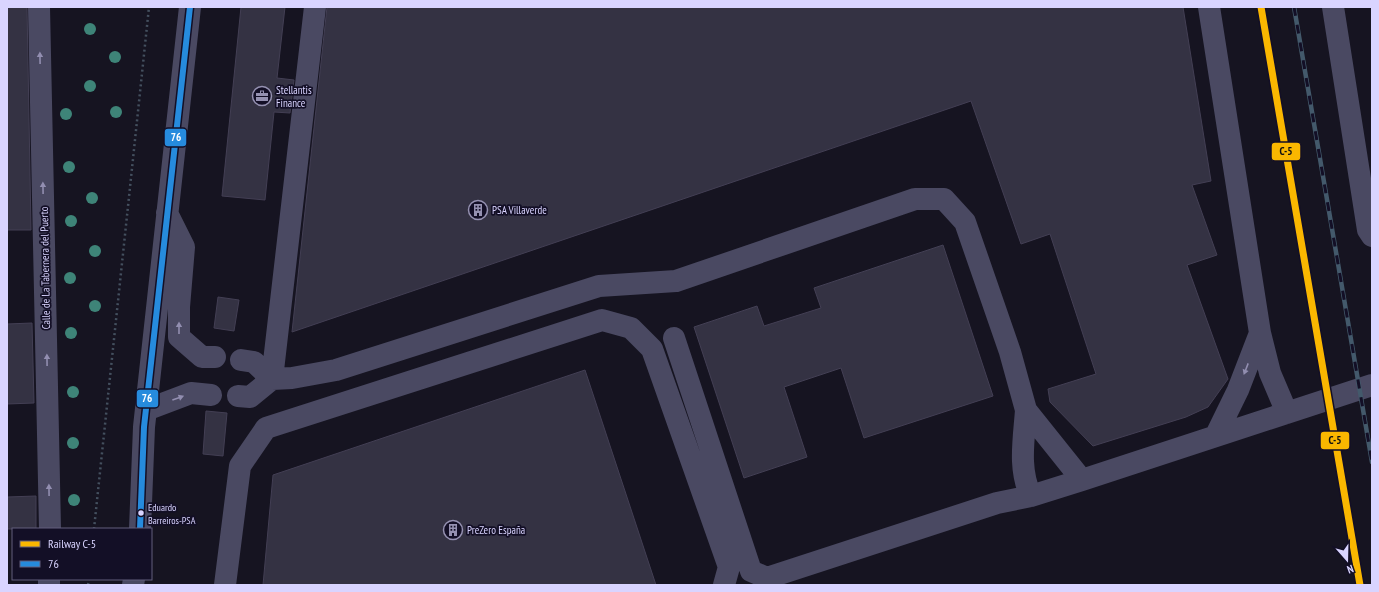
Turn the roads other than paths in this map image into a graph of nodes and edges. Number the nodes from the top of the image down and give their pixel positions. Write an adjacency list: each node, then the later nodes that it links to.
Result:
1 (39, 7): 24 (street, Calle de La Tabernera del Puerto, one-way to 1)
2 (190, 7): 6 (street)
3 (315, 7): 12 (street)
4 (1209, 7): 8 (street)
5 (1332, 7): 7 (street)
6 (168, 213): 10 (street, one-way to 6); 16 (street)
7 (1372, 236)
8 (1260, 333): 18 (street); 19 (street, one-way to 19)
9 (674, 338): 23 (street)
10 (215, 357)
11 (241, 360): 12 (street)
12 (272, 379): 15 (street); 17 (street)
13 (1372, 385): 18 (street)
14 (211, 395): 16 (street, one-way to 14)
15 (238, 396)
16 (146, 410): 25 (street)
17 (1026, 410): 20 (street); 21 (street)
18 (1287, 413): 19 (street)
19 (1216, 435): 21 (street)
20 (1023, 466): 22 (street); 23 (street)
21 (1082, 480): 22 (street)
22 (1031, 496): 23 (street)
23 (997, 503)
24 (50, 528)
25 (140, 528)
26 (225, 585): 27 (street)
27 (724, 585)

